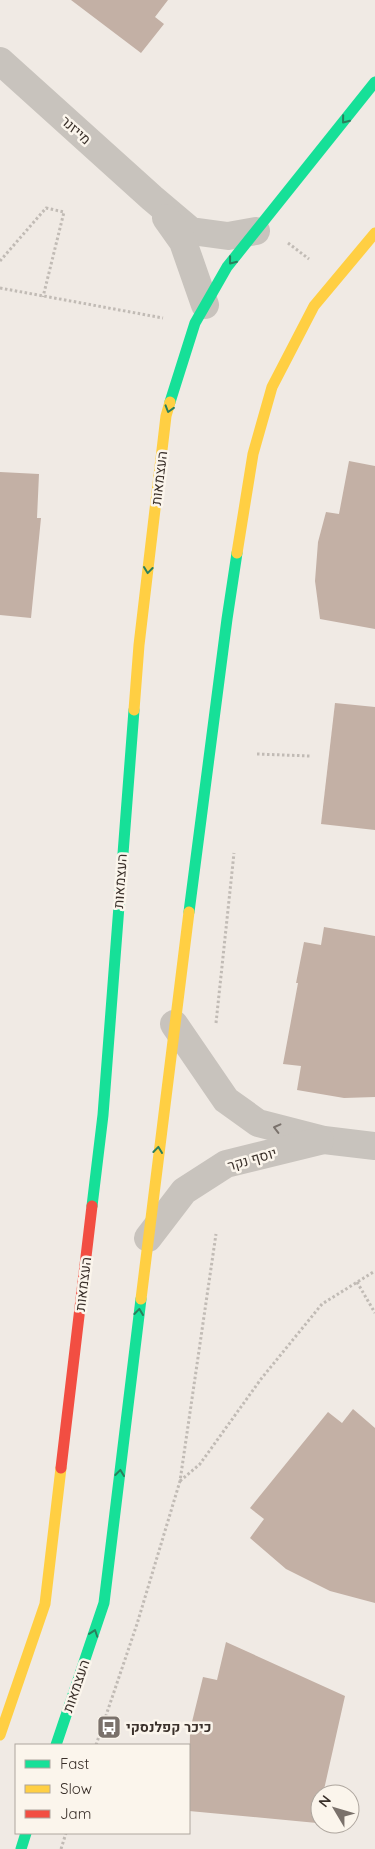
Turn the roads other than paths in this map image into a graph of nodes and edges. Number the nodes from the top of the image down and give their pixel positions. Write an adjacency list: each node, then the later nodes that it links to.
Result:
1 (0, 61): 3 (street, מייזנר)
2 (375, 82): 4 (main road, העצמאות, one-way to 4)
3 (152, 198): 4 (street, מייזנר); 6 (street, מייזנר)
4 (256, 231): 6 (main road, העצמאות, one-way to 6)
5 (375, 233): 7 (main road, העצמאות)
6 (200, 314): 11 (main road, העצמאות, one-way to 11)
7 (174, 1024): 8 (street, יוסף נקר, one-way to 7); 10 (main road, העצמאות, one-way to 7)
8 (324, 1140): 9 (street, יוסף נקר); 10 (street, יוסף נקר)
9 (375, 1146)
10 (148, 1238): 12 (main road, העצמאות, one-way to 10)
11 (0, 1735)
12 (56, 1744)
13 (26, 1834): 14 (main road)
14 (21, 1849)

